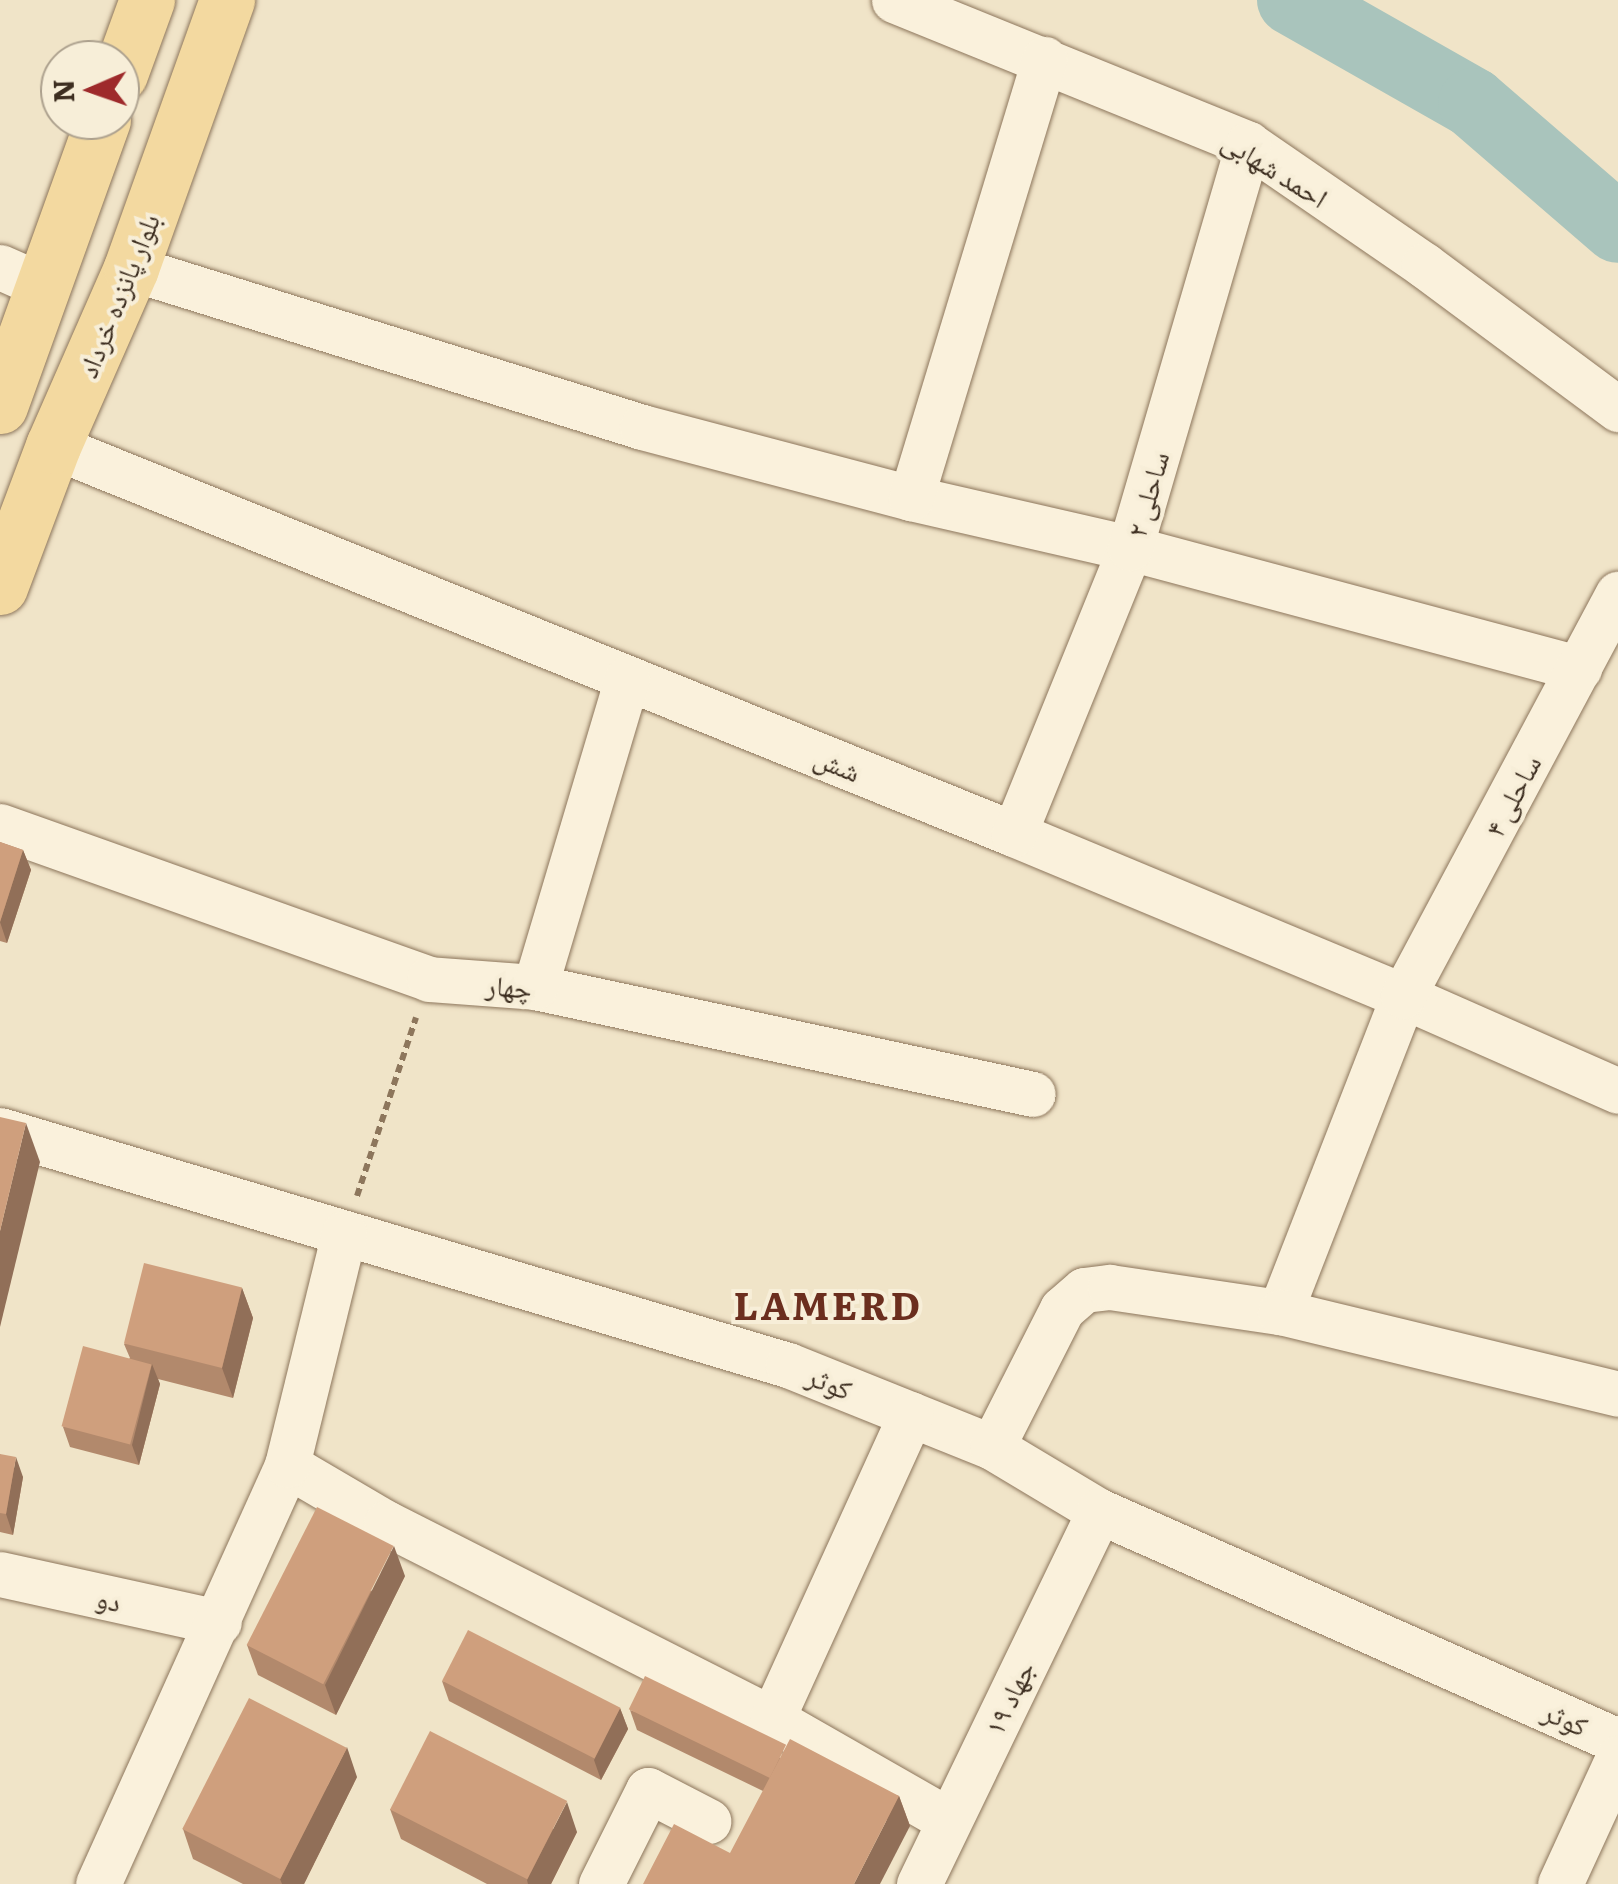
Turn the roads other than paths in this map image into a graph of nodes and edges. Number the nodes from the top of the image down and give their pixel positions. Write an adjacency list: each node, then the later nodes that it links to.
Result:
1 (147, 0): 4 (main road)
2 (226, 0): 8 (main road, بلوار پانزده خرداد)
3 (894, 0): 5 (street, احمد شهابی)
4 (132, 40)
5 (1044, 58): 7 (street, احمد شهابی); 13 (street)
6 (94, 140): 9 (main road)
7 (1248, 144): 11 (street, احمد شهابی); 14 (street, ساحلی ۲)
8 (131, 268): 12 (main road, بلوار پانزده خرداد); 13 (street)
9 (22, 277): 10 (main road)
10 (0, 406)
11 (1618, 409)
12 (54, 446): 15 (main road, بلوار پانزده خرداد); 18 (street, شش)
13 (910, 498): 14 (street)
14 (1130, 548): 17 (street); 20 (street, ساحلی ۲)
15 (0, 587)
16 (1618, 594): 17 (street, ساحلی ۴)
17 (1578, 668): 22 (street, ساحلی ۴)
18 (627, 678): 20 (street, شش); 21 (street)
19 (0, 826): 21 (street, چهار)
20 (1014, 834): 22 (street, شش)
21 (536, 987): 24 (street, چهار)
22 (1404, 996): 23 (street, شش); 27 (street, ساحلی ۴)
23 (1618, 1091)
24 (1033, 1094)
25 (0, 1130): 26 (street, کوثر)
26 (344, 1234): 29 (street, کوثر); 31 (street)
27 (1280, 1312): 28 (street); 30 (street)
28 (1618, 1394)
29 (911, 1414): 30 (street, کوثر); 35 (street)
30 (992, 1447): 32 (street, کوثر)
31 (287, 1465): 34 (street); 35 (street)
32 (1099, 1511): 36 (street, کوثر); 38 (street, جهاد ۱۹)
33 (0, 1574): 34 (street, دو)
34 (219, 1622): 40 (street)
35 (772, 1720): 38 (street)
36 (1618, 1741)
37 (1618, 1758): 43 (street)
38 (948, 1820): 42 (street, جهاد ۱۹)
39 (708, 1821): 41 (street)
40 (98, 1884)
41 (601, 1884)
42 (918, 1884)
43 (1560, 1884)

